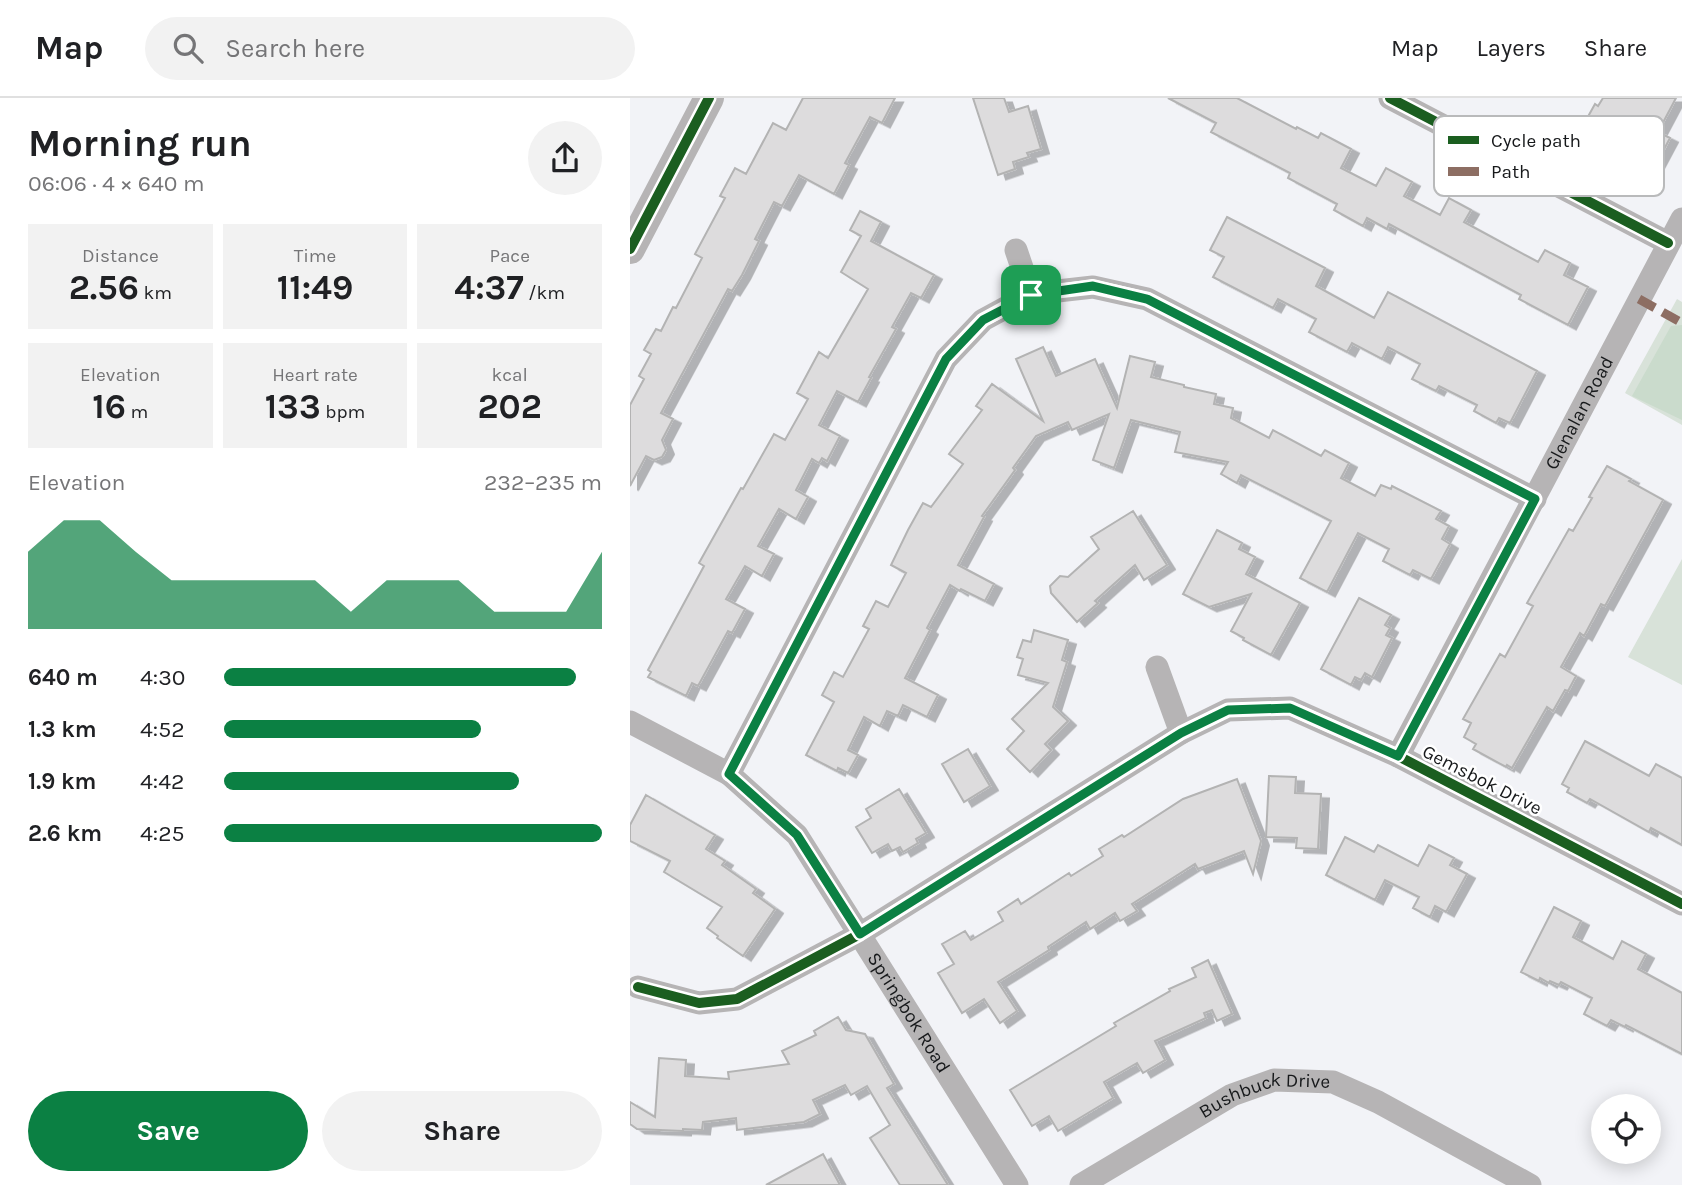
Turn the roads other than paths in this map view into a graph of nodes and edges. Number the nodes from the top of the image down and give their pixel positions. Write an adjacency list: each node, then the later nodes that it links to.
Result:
1 (709, 98): 7 (street)
2 (1390, 98): 3 (street)
3 (1434, 121)
4 (1578, 196): 6 (street)
5 (1682, 219): 6 (street, Glenalan Road)
6 (1668, 243): 10 (street, Glenalan Road)
7 (630, 249)
8 (1016, 250): 9 (street)
9 (1031, 295): 10 (street); 15 (street)
10 (1535, 499): 14 (street, Glenalan Road)
11 (1157, 667): 13 (street)
12 (630, 722): 15 (street, Springbok Road)
13 (1181, 733): 14 (street, Gemsbok Drive); 17 (street, Gemsbok Drive)
14 (1398, 756): 16 (street, Gemsbok Drive)
15 (729, 774): 17 (street, Springbok Road)
16 (1682, 904)
17 (860, 934): 18 (street, Gemsbok Drive); 19 (street, Springbok Road)
18 (638, 987)
19 (1017, 1185)
20 (1081, 1185): 21 (street, Bushbuck Drive)
21 (1530, 1185)

